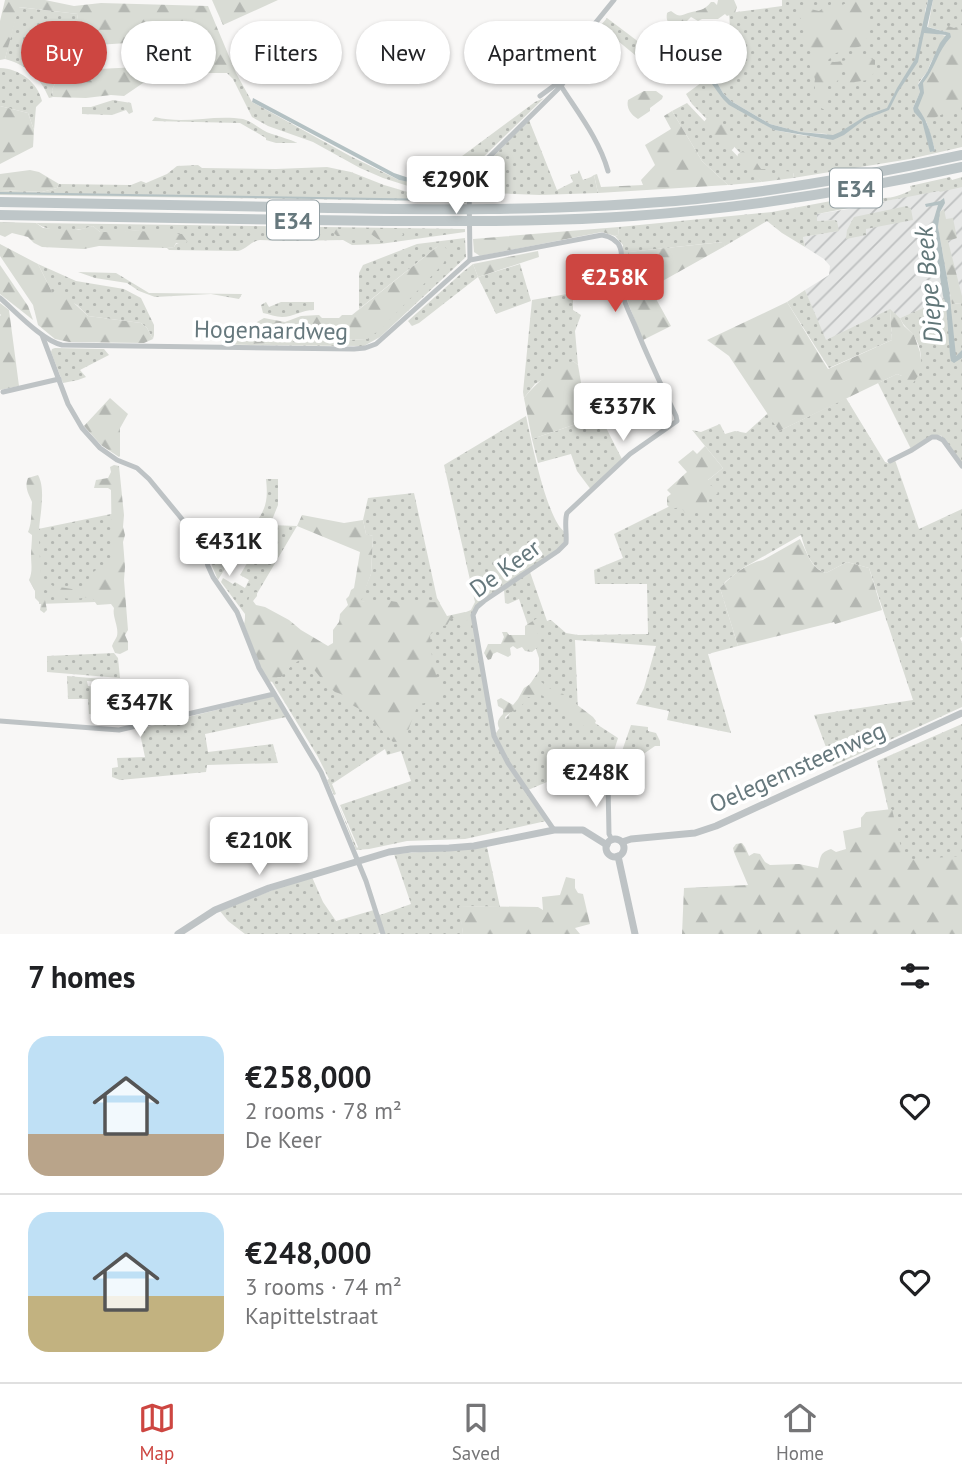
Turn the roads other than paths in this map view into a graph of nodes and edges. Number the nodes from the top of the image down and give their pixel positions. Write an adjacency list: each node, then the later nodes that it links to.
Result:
1 (614, 0): 2 (street)
2 (561, 86): 3 (street); 6 (street); 9 (street)
3 (540, 96)
4 (962, 155): 7 (highway, E34)
5 (962, 167): 8 (highway, E34)
6 (608, 171)
7 (0, 202)
8 (0, 215)
9 (470, 260): 11 (street, Hogenaardweg); 20 (street, De Keer)
10 (0, 298): 11 (street)
11 (42, 335): 12 (street)
12 (59, 379): 13 (street); 16 (street)
13 (3, 391)
14 (890, 461): 15 (street)
15 (962, 466)
16 (274, 694): 18 (street); 24 (street)
17 (962, 713): 22 (street, Oelegemsteenweg)
18 (0, 721)
19 (611, 776): 21 (street)
20 (554, 830): 21 (street); 24 (street)
21 (609, 842): 22 (street); 23 (street)
22 (623, 845): 23 (street)
23 (618, 856): 27 (street)
24 (358, 861): 25 (street); 26 (street)
25 (178, 934)
26 (383, 934)
27 (635, 934)

